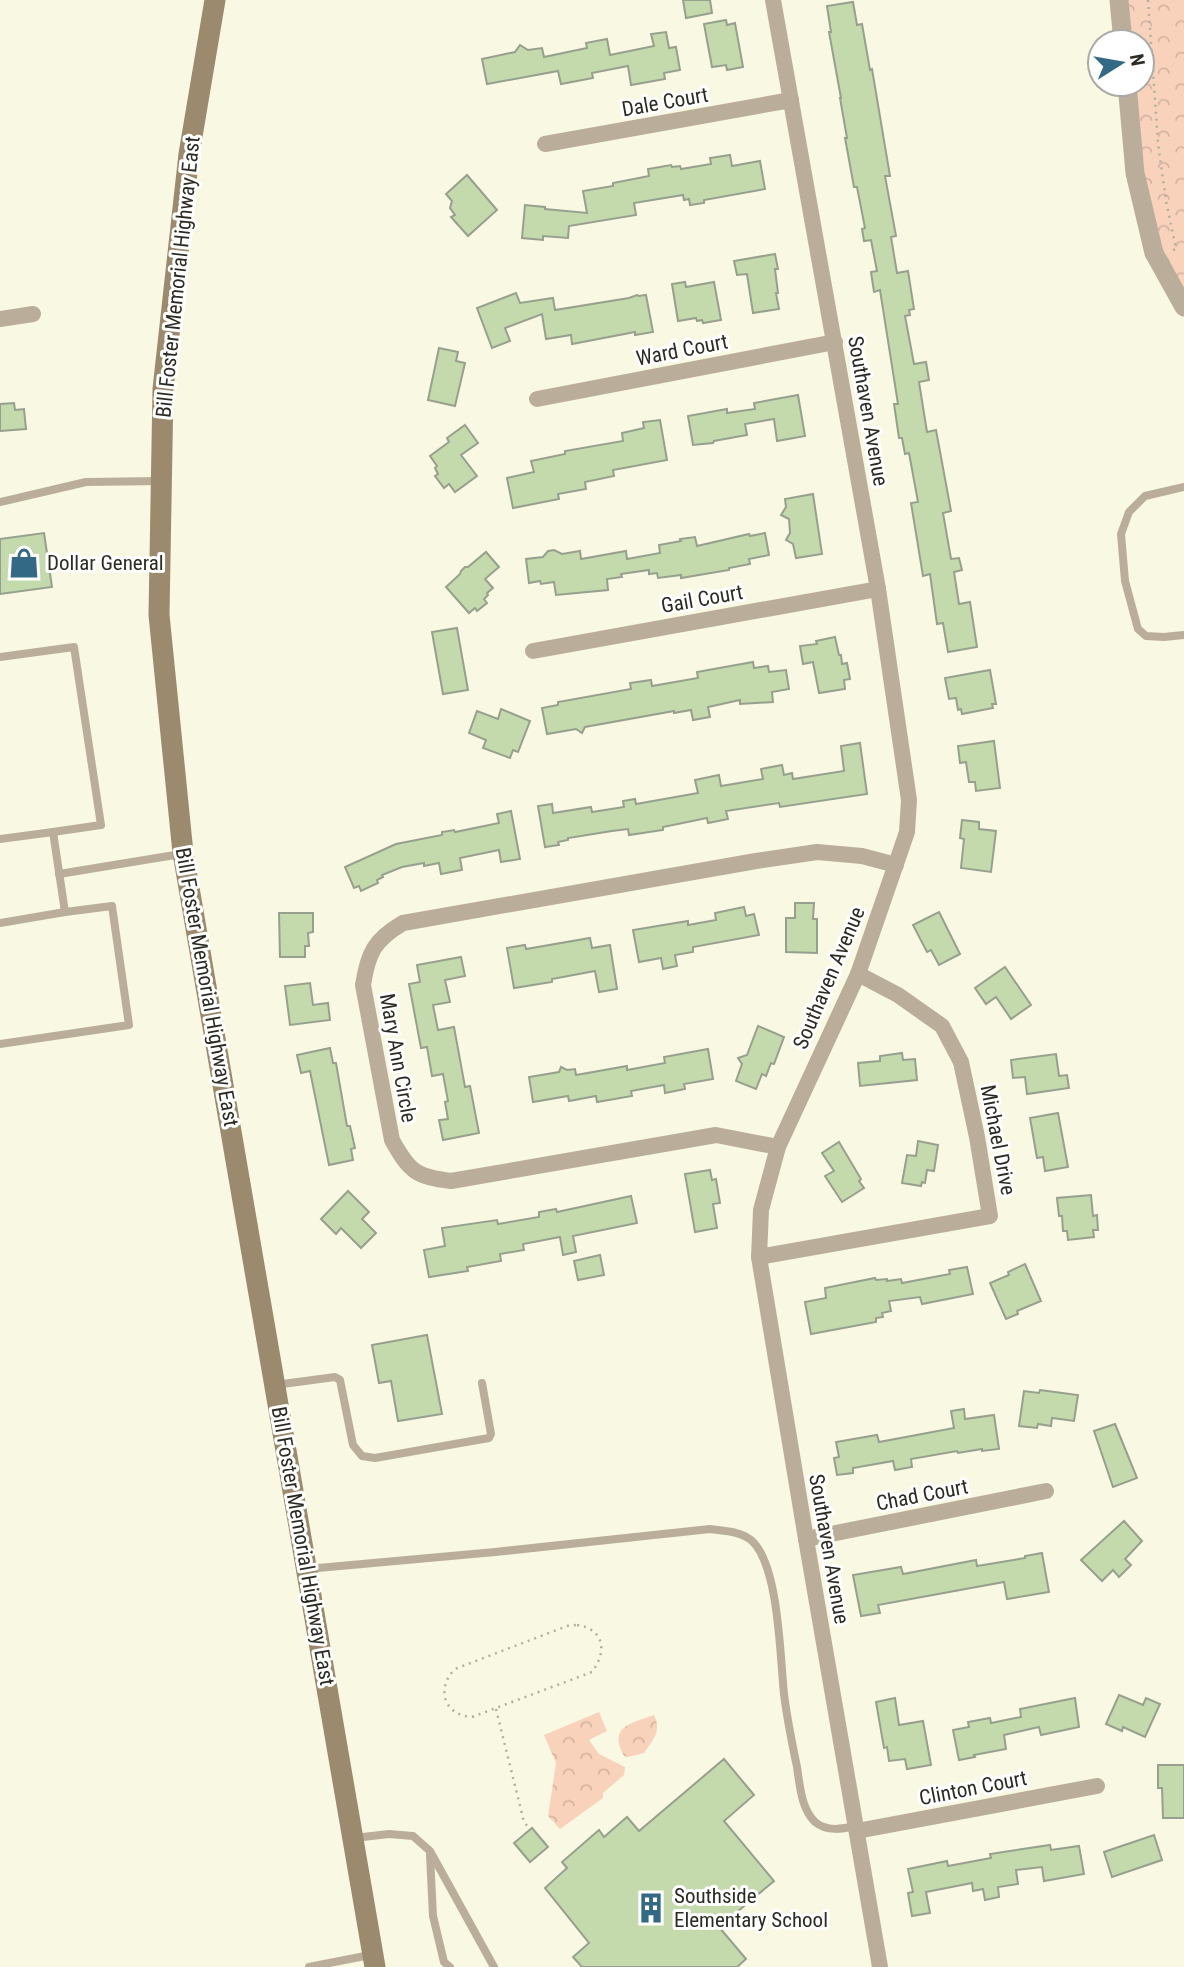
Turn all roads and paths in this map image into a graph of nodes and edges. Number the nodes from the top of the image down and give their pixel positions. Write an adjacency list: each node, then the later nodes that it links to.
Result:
1 (215, 0): 15 (main road, Bill Foster Memorial Highway East)
2 (773, 0): 7 (street, Southaven Avenue)
3 (1119, 0): 5 (street)
4 (1148, 0): 9 (path)
5 (1122, 28)
6 (1128, 98): 9 (street)
7 (791, 100): 8 (street, Dale Court); 13 (street, Southaven Avenue)
8 (545, 144)
9 (1157, 257): 10 (street)
10 (1184, 307)
11 (33, 314): 12 (street)
12 (0, 319)
13 (835, 342): 14 (street, Ward Court); 18 (street, Southaven Avenue)
14 (537, 399)
15 (161, 481): 17 (lane); 24 (main road, Bill Foster Memorial Highway East)
16 (1184, 487): 19 (lane)
17 (0, 502)
18 (878, 589): 20 (street, Gail Court); 25 (street, Southaven Avenue)
19 (1184, 635)
20 (533, 651)
21 (0, 657): 22 (lane)
22 (53, 832): 23 (lane); 26 (lane)
23 (0, 839)
24 (183, 853): 26 (lane); 34 (main road, Bill Foster Memorial Highway East)
25 (897, 866): 29 (street, Southaven Avenue); 31 (street, Mary Ann Circle)
26 (59, 874): 27 (lane)
27 (65, 912): 28 (lane); 30 (lane)
28 (0, 923)
29 (858, 974): 31 (street, Southaven Avenue); 32 (street, Michael Drive)
30 (0, 1044)
31 (778, 1147): 32 (street, Southaven Avenue)
32 (760, 1257): 36 (street, Southaven Avenue)
33 (482, 1383): 34 (lane)
34 (275, 1385): 37 (main road, Bill Foster Memorial Highway East)
35 (1046, 1491): 36 (street, Chad Court)
36 (806, 1539): 40 (street, Southaven Avenue)
37 (307, 1569): 40 (lane); 42 (main road, Bill Foster Memorial Highway East)
38 (496, 1709): 38 (path); 41 (path)
39 (1097, 1786): 40 (street, Clinton Court)
40 (856, 1828): 48 (street, Southaven Avenue)
41 (530, 1829)
42 (353, 1838): 43 (lane); 44 (main road, Bill Foster Memorial Highway East)
43 (430, 1851): 46 (lane); 47 (lane)
44 (374, 1961): 45 (lane)
45 (307, 1967)
46 (450, 1967)
47 (494, 1967)
48 (880, 1967)

